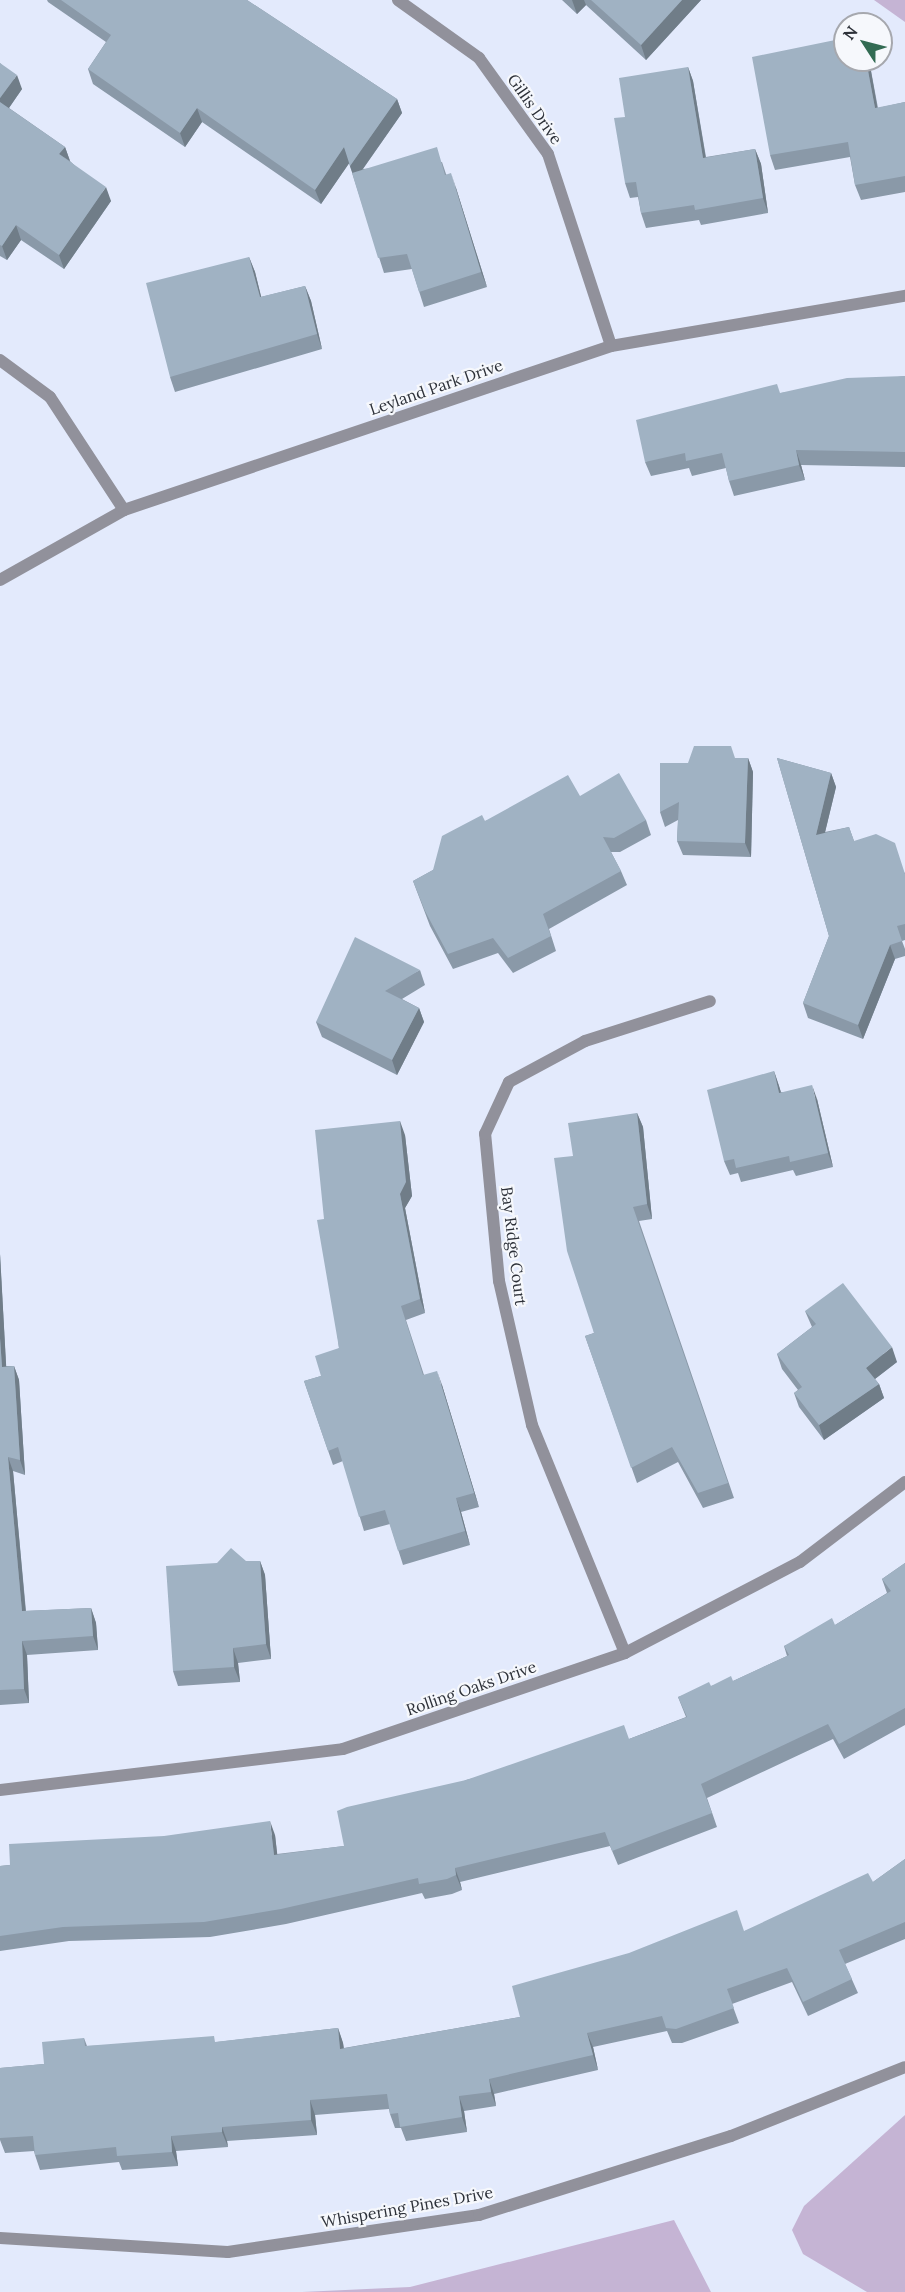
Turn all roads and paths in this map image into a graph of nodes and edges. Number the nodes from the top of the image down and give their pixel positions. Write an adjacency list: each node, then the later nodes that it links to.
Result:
1 (398, 0): 3 (street, Gillis Drive)
2 (905, 296): 3 (street, Leyland Park Drive)
3 (611, 346): 5 (street, Leyland Park Drive)
4 (0, 360): 5 (street)
5 (124, 510): 6 (street, Leyland Park Drive)
6 (0, 580)
7 (710, 1001): 9 (street, Bay Ridge Court)
8 (905, 1482): 9 (street, Rolling Oaks Drive)
9 (625, 1653): 10 (street, Rolling Oaks Drive)
10 (0, 1790)
11 (905, 2067): 12 (street, Whispering Pines Drive)
12 (0, 2238)

